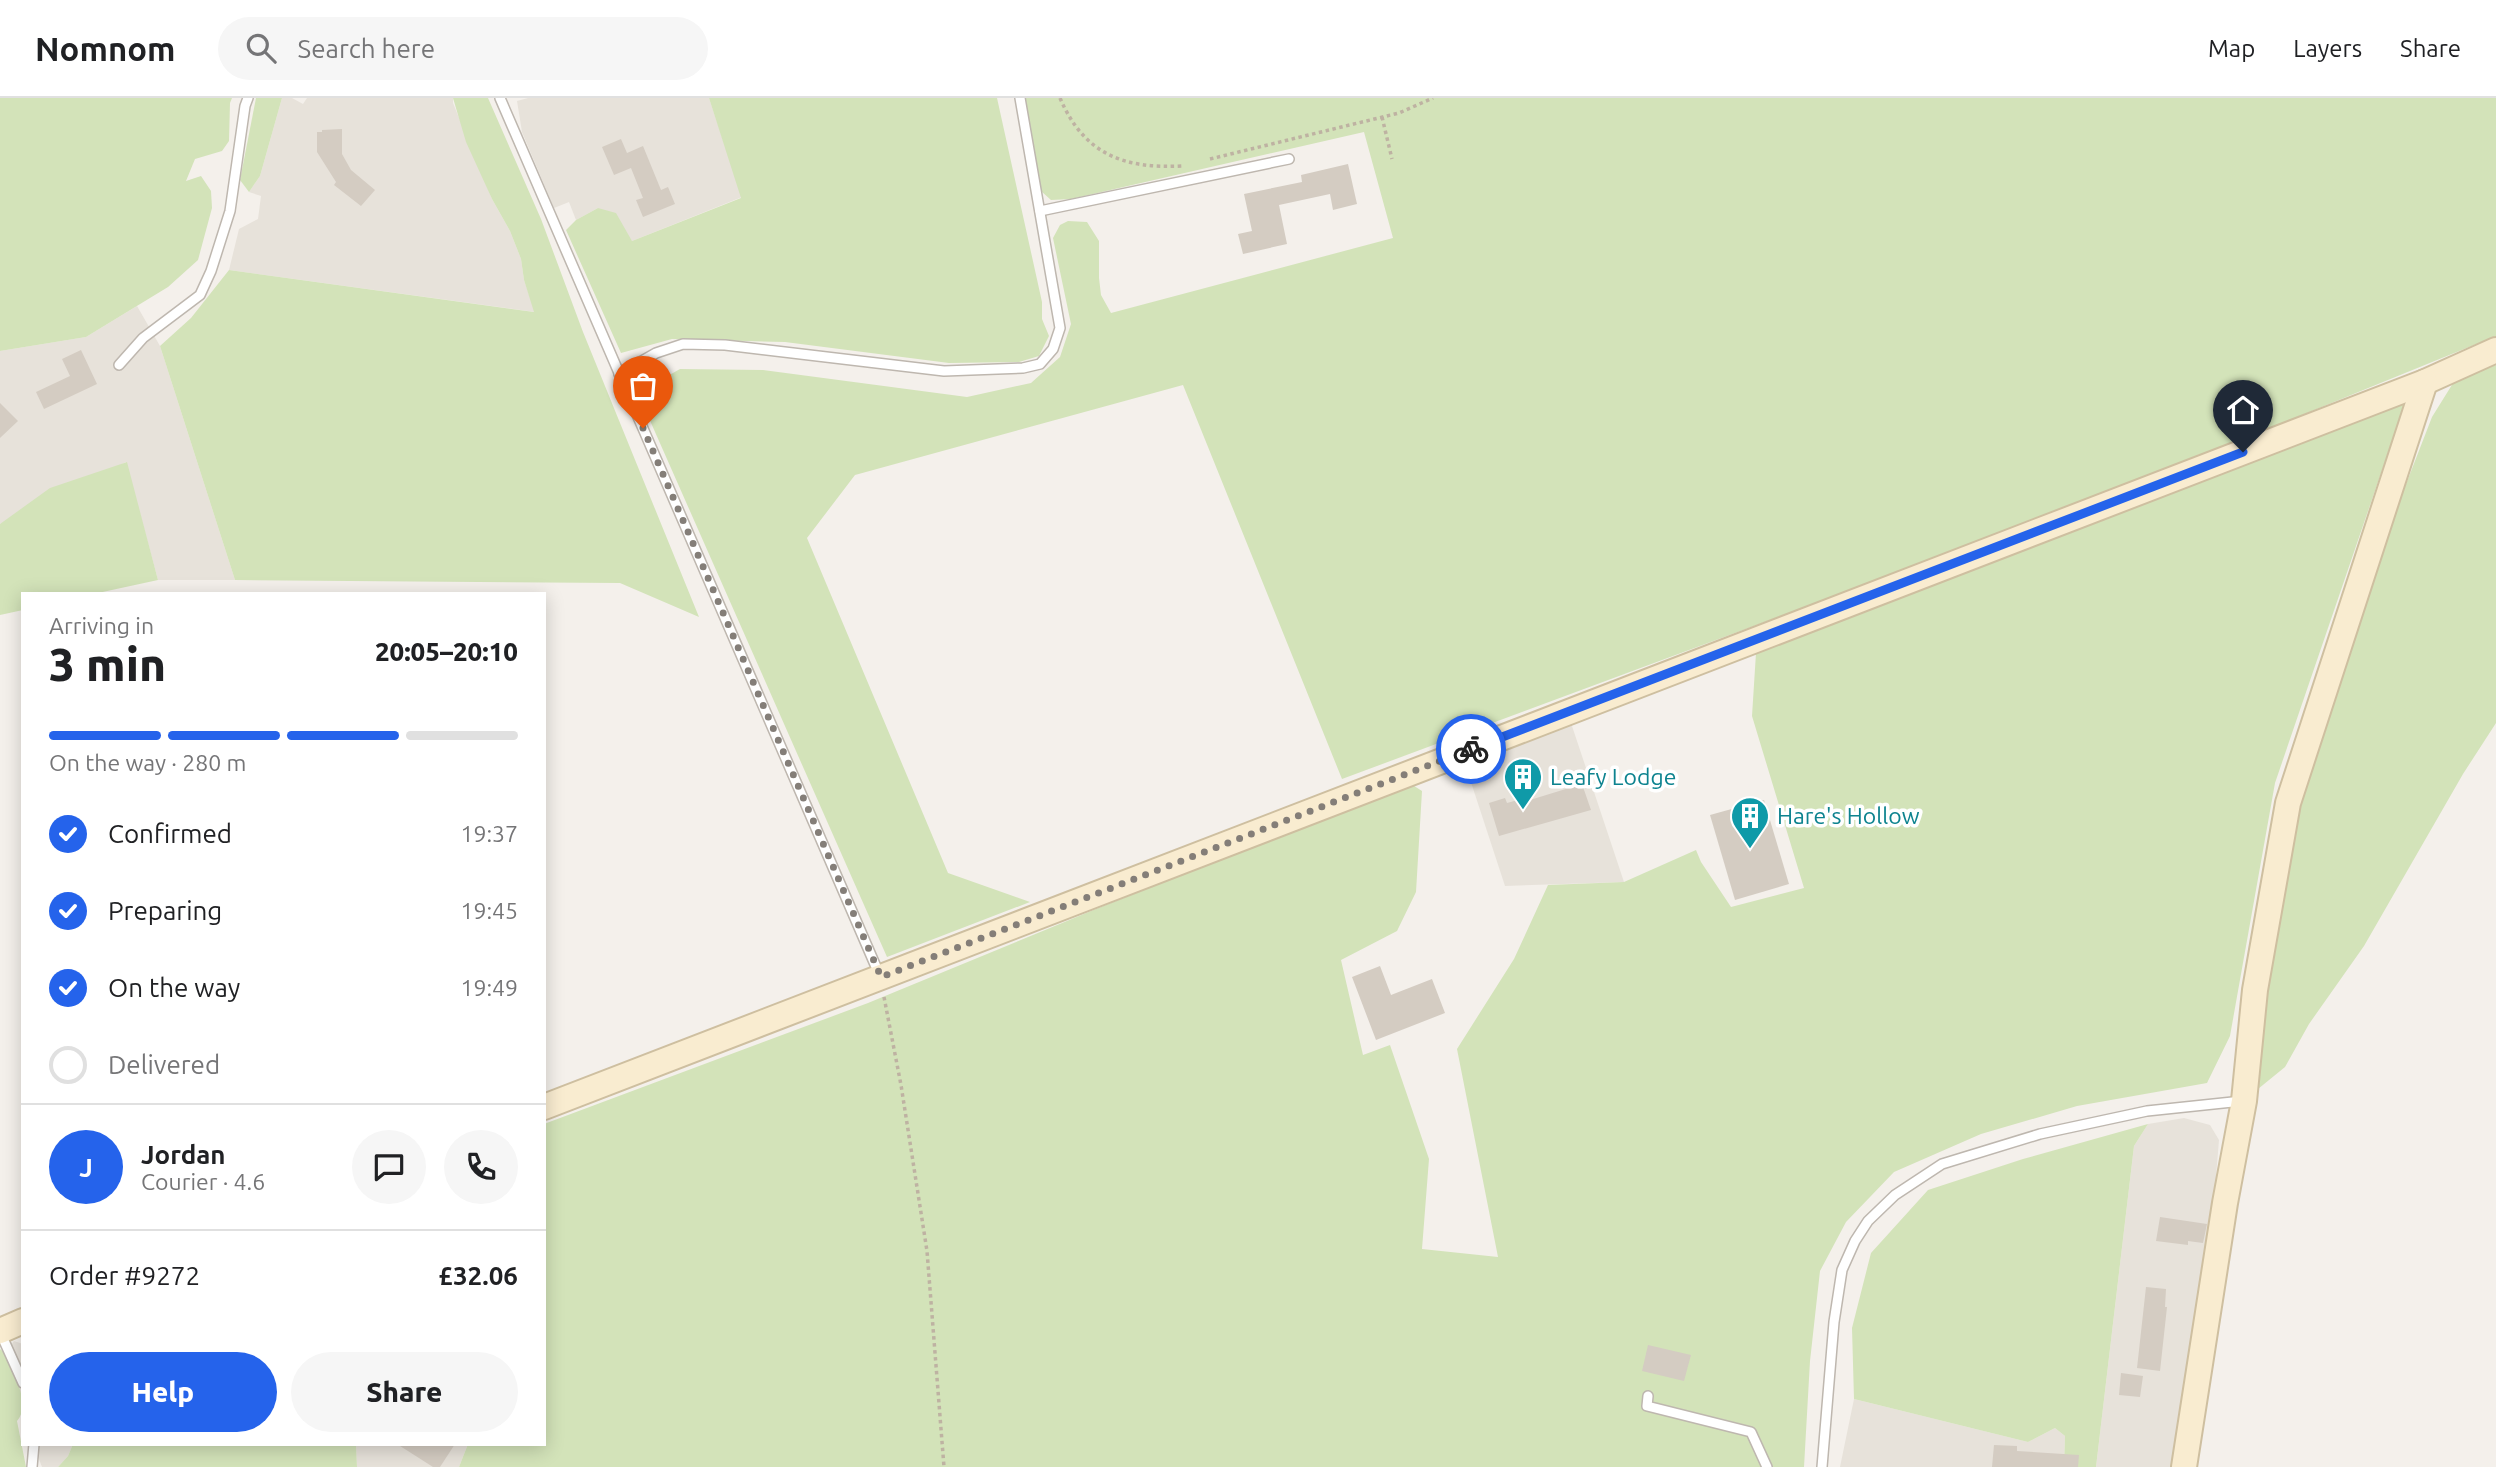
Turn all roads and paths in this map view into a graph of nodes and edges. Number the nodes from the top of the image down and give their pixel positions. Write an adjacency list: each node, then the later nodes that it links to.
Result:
1 (248, 98): 13 (lane)
2 (500, 98): 14 (lane)
3 (1020, 98): 11 (lane)
4 (1060, 98): 10 (path)
5 (1433, 98): 6 (path)
6 (1382, 117): 8 (path); 9 (path)
7 (1289, 159): 11 (lane)
8 (1392, 159)
9 (1204, 161)
10 (1184, 166)
11 (1040, 211): 14 (lane)
12 (2496, 350): 15 (street)
13 (119, 365)
14 (620, 374): 16 (lane)
15 (2425, 382): 16 (street); 17 (street)
16 (881, 977): 18 (street); 25 (path)
17 (2244, 1101): 27 (lane); 28 (street)
18 (546, 1106)
19 (21, 1322): 20 (street)
20 (0, 1332): 21 (lane)
21 (21, 1379)
22 (1648, 1396): 26 (lane)
23 (34, 1446): 24 (lane)
24 (32, 1467)
25 (944, 1467)
26 (1767, 1467)
27 (1822, 1467)
28 (2184, 1467)

